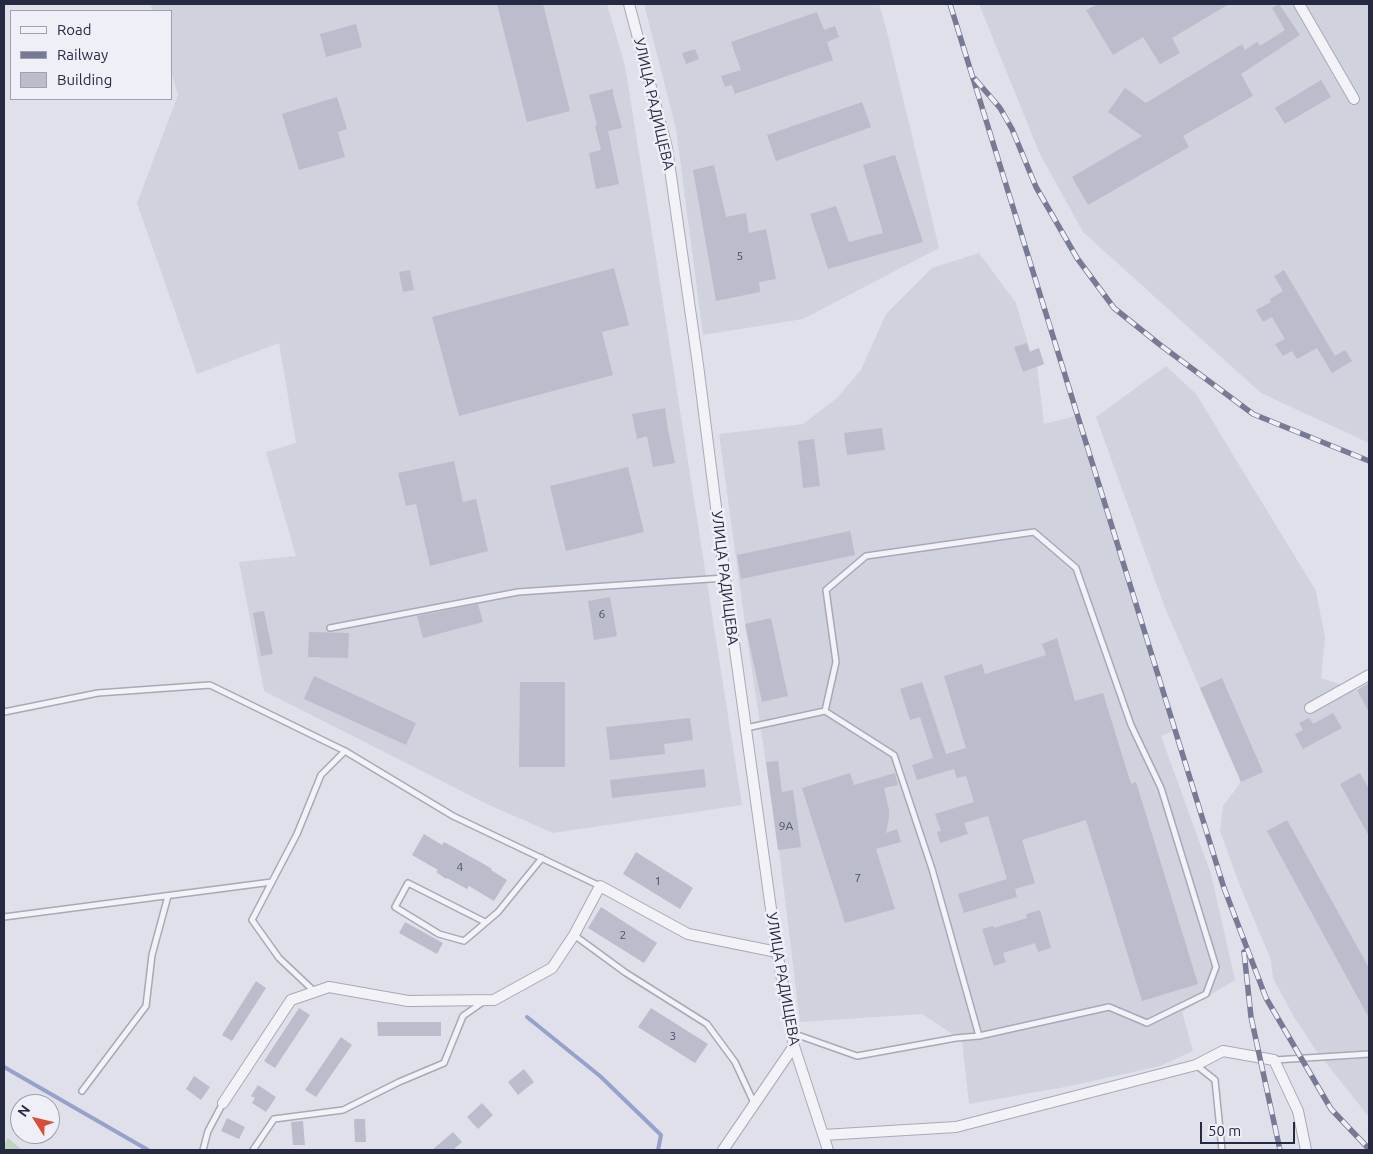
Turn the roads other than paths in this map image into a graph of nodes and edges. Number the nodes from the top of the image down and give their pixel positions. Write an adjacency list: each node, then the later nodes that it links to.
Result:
1 (629, 4): 4 (street, УЛИЦА РАДИЩЕВА)
2 (1299, 4): 3 (street)
3 (1354, 98)
4 (725, 578): 5 (lane); 10 (street, УЛИЦА РАДИЩЕВА)
5 (330, 628)
6 (1369, 675): 7 (street)
7 (1310, 708)
8 (825, 711): 10 (lane); 23 (lane); 23 (lane)
9 (4, 712): 11 (lane)
10 (746, 728): 19 (street, УЛИЦА РАДИЩЕВА)
11 (345, 751): 12 (lane); 13 (lane)
12 (542, 858): 14 (lane); 17 (lane)
13 (272, 882): 15 (lane); 20 (lane)
14 (600, 886): 18 (street); 19 (street)
15 (168, 896): 16 (lane); 28 (lane)
16 (4, 917)
17 (485, 922): 17 (lane)
18 (574, 935): 21 (street); 29 (lane)
19 (777, 952): 22 (street, УЛИЦА РАДИЩЕВА)
20 (315, 992): 21 (street); 30 (street)
21 (487, 1000): 33 (lane)
22 (792, 1032): 23 (lane); 24 (street, УЛИЦА РАДИЩЕВА)
23 (979, 1036)
24 (794, 1046): 29 (street); 31 (street, УЛИЦА РАДИЩЕВА)
25 (1369, 1054): 26 (lane)
26 (1274, 1060): 27 (street); 37 (street)
27 (1196, 1065): 31 (street); 36 (lane)
28 (82, 1091)
29 (755, 1103): 34 (street)
30 (223, 1104): 32 (lane)
31 (823, 1135): 35 (street, УЛИЦА РАДИЩЕВА)
32 (203, 1150)
33 (253, 1150)
34 (723, 1150)
35 (828, 1150)
36 (1222, 1150)
37 (1306, 1150)

